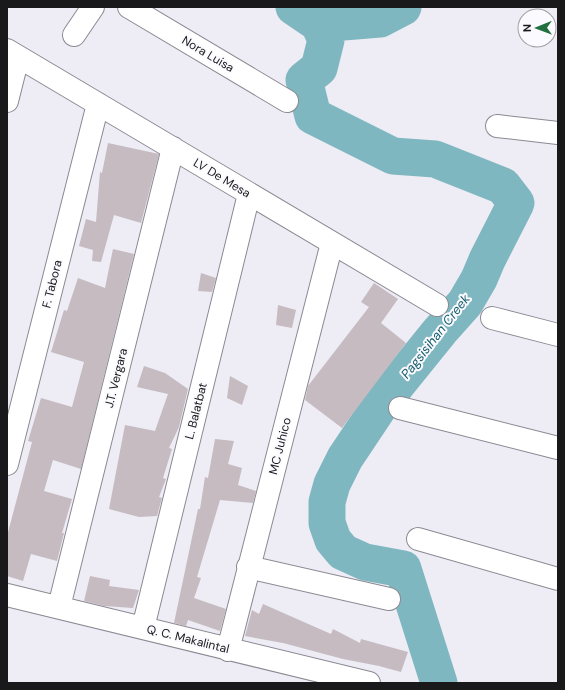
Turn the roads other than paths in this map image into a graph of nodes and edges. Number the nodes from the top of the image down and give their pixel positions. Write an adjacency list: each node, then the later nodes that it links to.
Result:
1 (93, 7): 3 (street)
2 (129, 7): 6 (street, Nora Luisa)
3 (74, 35)
4 (12, 54): 5 (street); 7 (street, LV De Mesa)
5 (7, 101)
6 (287, 101)
7 (98, 104): 10 (street, LV De Mesa); 18 (street, F. Tabora)
8 (497, 126): 9 (street)
9 (558, 133)
10 (173, 148): 11 (street, LV De Mesa); 24 (street, J.T. Vergara)
11 (249, 194): 12 (street, LV De Mesa); 25 (street, L. Balatbat)
12 (332, 243): 13 (street, LV De Mesa); 20 (street, MC Juhico)
13 (437, 305)
14 (492, 318): 15 (street)
15 (558, 335)
16 (400, 408): 17 (street)
17 (558, 448)
18 (7, 464)
19 (418, 539): 21 (street)
20 (248, 567): 23 (street); 26 (street, MC Juhico)
21 (558, 579)
22 (7, 595): 24 (street, Q. C. Makalintal)
23 (389, 599)
24 (59, 608): 25 (street, Q. C. Makalintal)
25 (143, 628): 26 (street, Q. C. Makalintal)
26 (228, 650): 27 (street, Q. C. Makalintal)
27 (369, 683)

